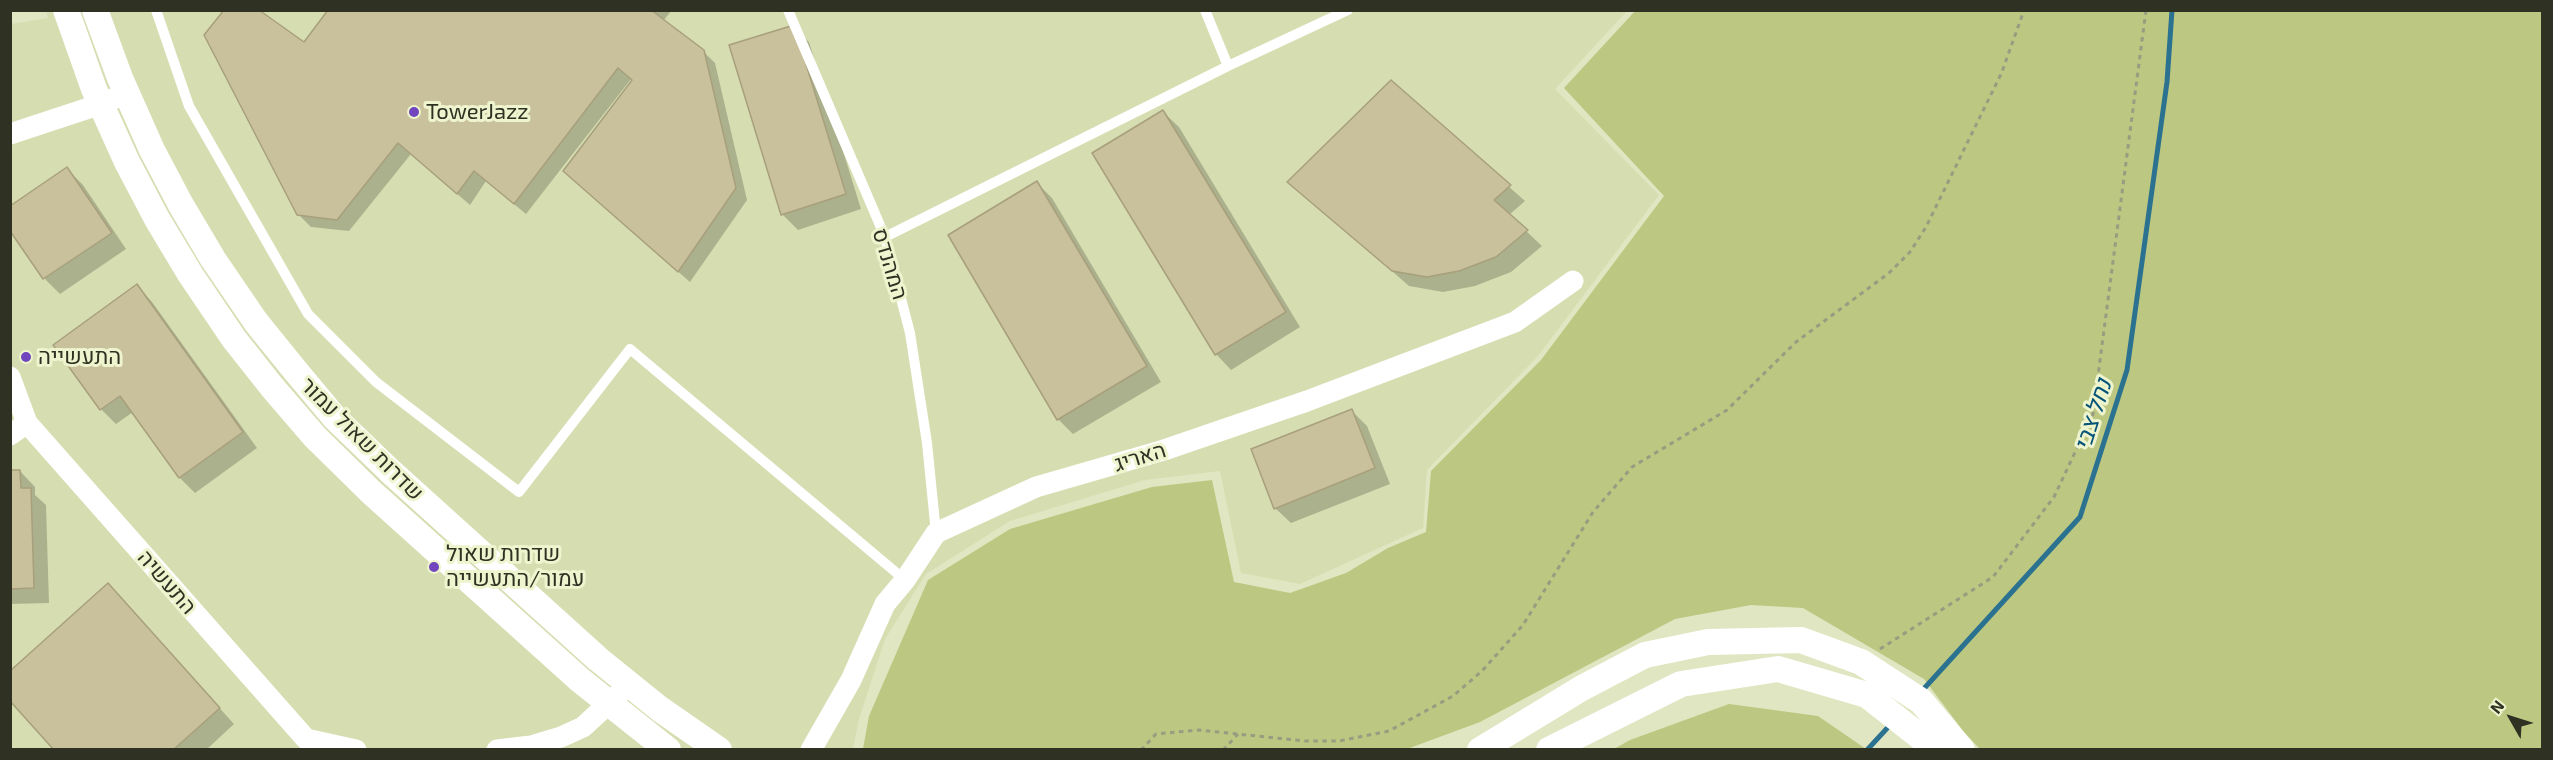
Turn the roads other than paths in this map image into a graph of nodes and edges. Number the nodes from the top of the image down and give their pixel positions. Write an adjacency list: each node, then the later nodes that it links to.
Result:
1 (66, 10): 9 (street, שדרות שאול עמור)
2 (95, 10): 8 (street, שדרות שאול עמור)
3 (156, 10): 16 (lane)
4 (788, 10): 11 (lane, המהנדס)
5 (1205, 10): 7 (lane)
6 (1348, 10): 7 (lane)
7 (1228, 66): 11 (lane)
8 (127, 93): 9 (street); 17 (street, שדרות שאול עמור)
9 (101, 104): 10 (street); 18 (street, שדרות שאול עמור)
10 (10, 134)
11 (885, 237): 15 (lane, המהנדס)
12 (1573, 281): 15 (street, האריג)
13 (10, 377): 14 (street, התעשיה)
14 (19, 429): 19 (street, התעשיה)
15 (936, 533): 16 (street)
16 (904, 580): 24 (street)
17 (629, 684): 18 (street); 23 (street, שדרות שאול עמור)
18 (610, 705): 21 (street); 22 (street, שדרות שאול עמור)
19 (306, 744): 20 (street, התעשיה)
20 (356, 750)
21 (496, 750)
22 (668, 750)
23 (719, 750)
24 (811, 750)
25 (1480, 750): 28 (street)
26 (1549, 750): 27 (street)
27 (1936, 750)
28 (1962, 750)

